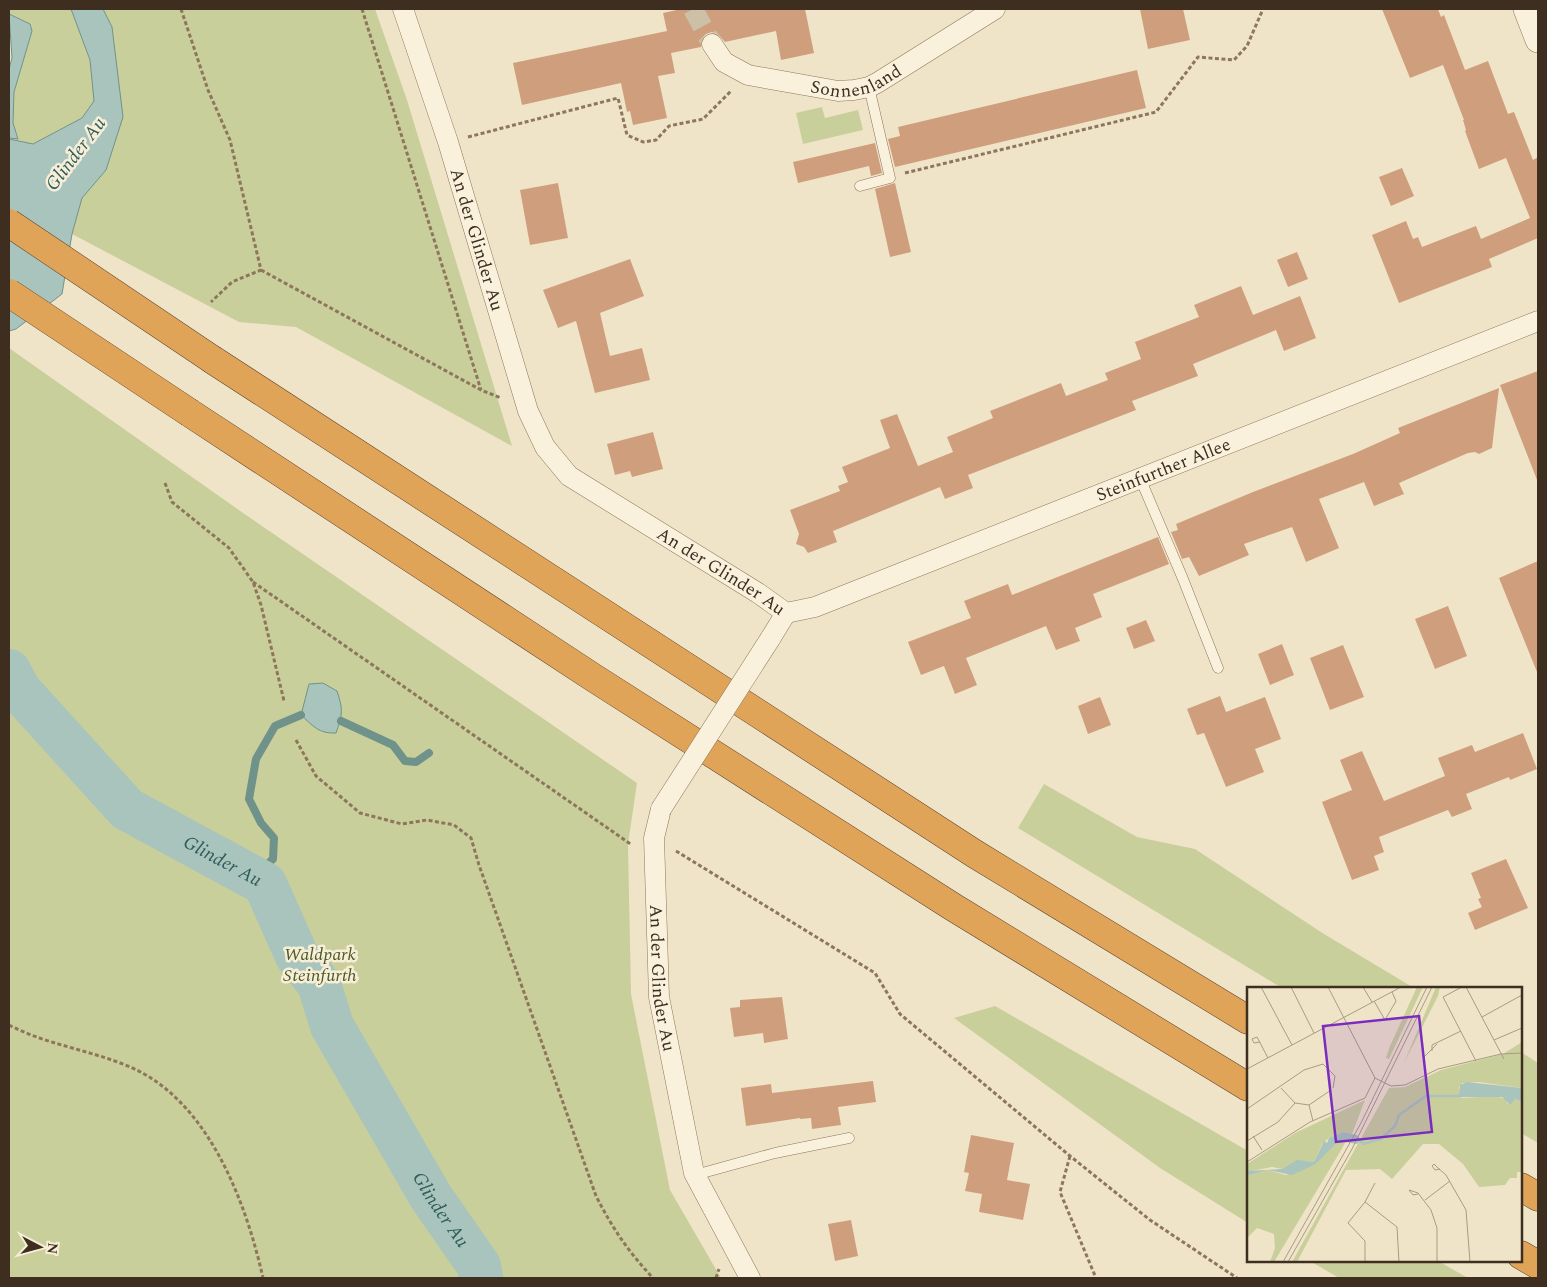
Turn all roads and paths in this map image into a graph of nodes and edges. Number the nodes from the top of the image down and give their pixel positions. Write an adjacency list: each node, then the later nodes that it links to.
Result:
1 (181, 9): 15 (path)
2 (362, 9): 19 (path)
3 (403, 9): 11 (street, An der Glinder Au)
4 (995, 9): 10 (street, Sonnenland)
5 (1263, 9): 12 (path)
6 (1526, 9): 7 (street)
7 (1538, 40)
8 (712, 44): 9 (street, Sonnenland)
9 (748, 75): 10 (street, Sonnenland); 11 (path)
10 (869, 87): 13 (lane)
11 (448, 142): 20 (street, An der Glinder Au)
12 (897, 175)
13 (860, 186)
14 (9, 223): 30 (highway, bridge)
15 (261, 270): 17 (path); 19 (path)
16 (9, 293): 32 (highway, bridge)
17 (211, 302)
18 (1538, 321): 21 (street, Steinfurther Allee)
19 (481, 390): 20 (path)
20 (528, 411): 24 (street, An der Glinder Au)
21 (1140, 478): 24 (street, Steinfurther Allee); 25 (lane)
22 (165, 484): 23 (path)
23 (253, 582): 26 (path); 29 (path)
24 (786, 613): 28 (street, An der Glinder Au, bridge)
25 (1218, 668)
26 (284, 701)
27 (296, 740): 41 (path)
28 (654, 838): 29 (street, An der Glinder Au); 34 (path)
29 (655, 860): 35 (street, An der Glinder Au)
30 (1247, 1019)
31 (9, 1024): 40 (path)
32 (1247, 1087)
33 (849, 1138): 35 (lane)
34 (1070, 1156): 43 (path); 44 (path)
35 (696, 1174): 42 (street, An der Glinder Au)
36 (1522, 1188): 37 (highway)
37 (1538, 1197)
38 (1522, 1256): 39 (highway)
39 (1538, 1265)
40 (263, 1278)
41 (653, 1278)
42 (750, 1278)
43 (1096, 1278)
44 (1237, 1278)

